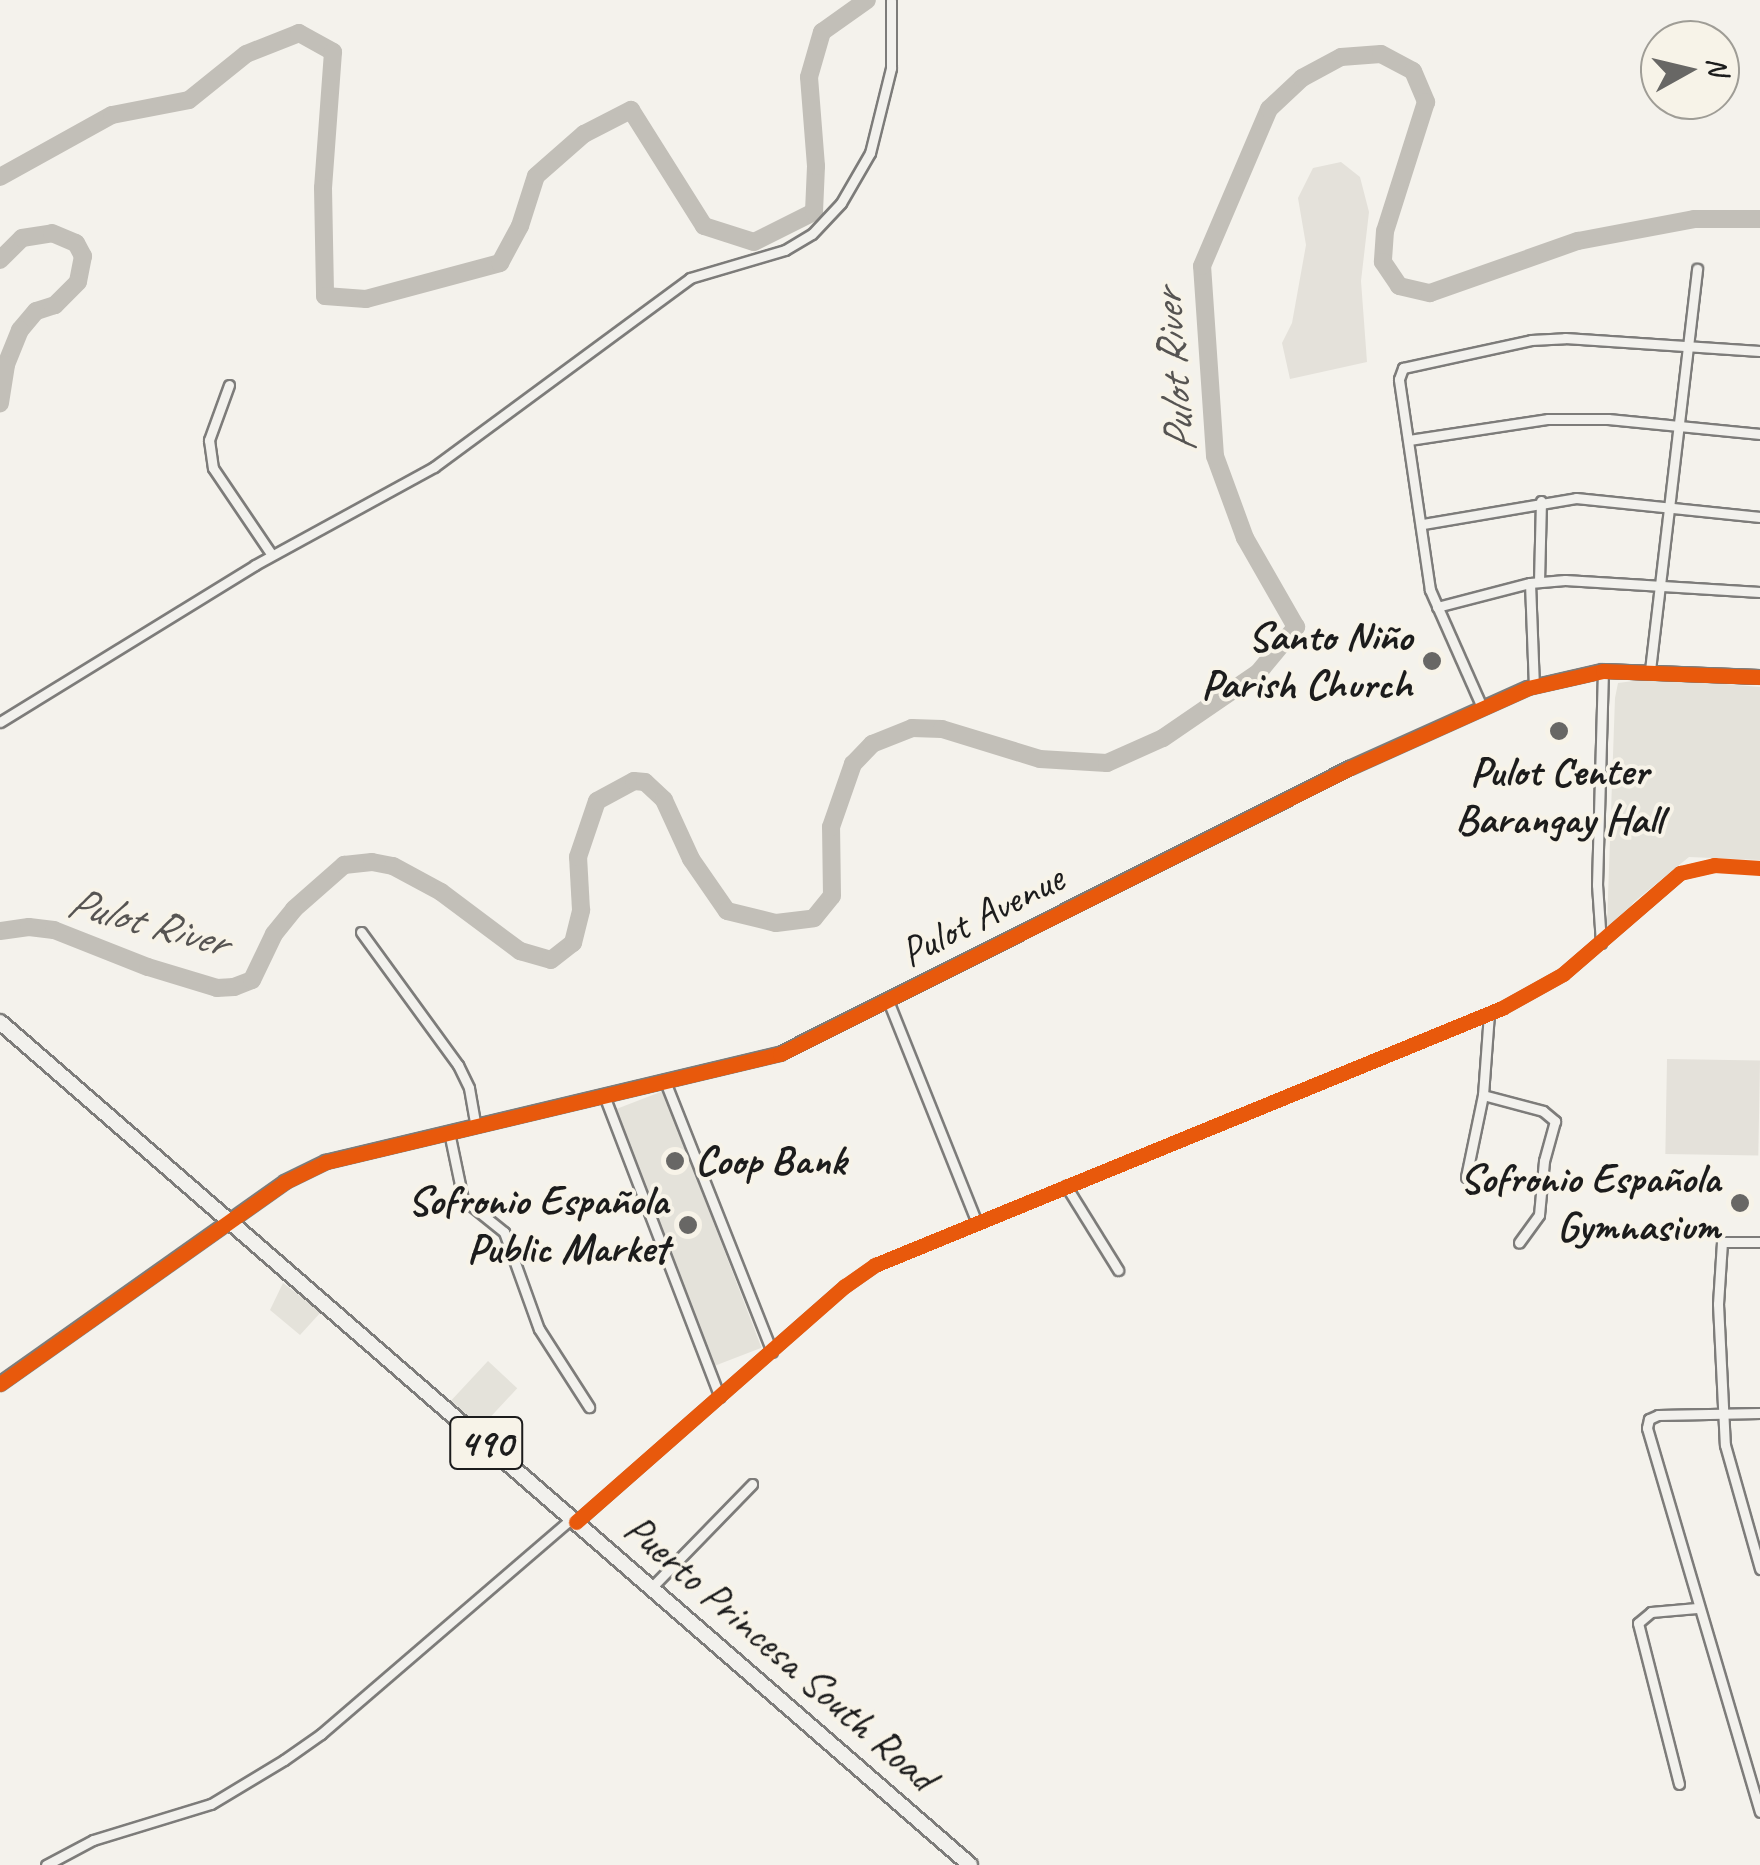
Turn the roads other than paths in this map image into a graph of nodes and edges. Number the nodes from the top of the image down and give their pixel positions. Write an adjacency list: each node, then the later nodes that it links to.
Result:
1 (891, 0): 13 (street)
2 (1698, 269): 3 (street)
3 (1692, 347): 4 (street); 6 (street); 8 (street)
4 (1760, 351)
5 (229, 386): 13 (street)
6 (1681, 430): 7 (street); 8 (street); 10 (street)
7 (1760, 434)
8 (1409, 440): 12 (street)
9 (1541, 501): 10 (street); 12 (street); 14 (street)
10 (1668, 506): 11 (street); 15 (street)
11 (1760, 516)
12 (1422, 524): 17 (street)
13 (272, 555): 23 (street)
14 (1535, 582): 15 (street); 17 (street); 21 (street)
15 (1660, 587): 16 (street); 18 (street)
16 (1760, 592)
17 (1437, 607): 22 (street)
18 (1650, 670): 19 (street, Pulot Avenue); 20 (street, Pulot Avenue)
19 (1602, 671): 21 (street, Pulot Avenue); 26 (street)
20 (1760, 677)
21 (1534, 686): 22 (street, Pulot Avenue)
22 (1481, 706): 27 (street, Pulot Avenue)
23 (0, 722)
24 (1760, 868): 26 (street)
25 (361, 932): 33 (street)
26 (1601, 943): 28 (street)
27 (889, 1002): 30 (street, Pulot Avenue); 37 (street)
28 (1488, 1014): 31 (street); 36 (street)
29 (0, 1022): 38 (main road, Puerto Princesa South Road / 490)
30 (666, 1084): 32 (street, Pulot Avenue); 42 (street)
31 (1484, 1095): 35 (street); 40 (street)
32 (605, 1098): 33 (street, Pulot Avenue); 44 (street)
33 (476, 1126): 34 (street, Pulot Avenue)
34 (449, 1132): 38 (street, Pulot Avenue); 45 (street)
35 (1466, 1177)
36 (1066, 1186): 37 (street); 41 (street)
37 (976, 1220): 42 (street)
38 (227, 1222): 43 (street, Pulot Avenue); 49 (main road, Puerto Princesa South Road / 490)
39 (1760, 1242): 46 (street)
40 (1519, 1244)
41 (1118, 1270)
42 (772, 1352): 44 (street)
43 (0, 1384)
44 (720, 1396): 49 (street)
45 (590, 1408)
46 (1722, 1414): 47 (street); 50 (street); 52 (street)
47 (1760, 1414)
48 (752, 1484): 51 (street)
49 (574, 1521): 51 (main road, Puerto Princesa South Road / 490); 55 (street)
50 (1760, 1569)
51 (651, 1588): 56 (main road, Puerto Princesa South Road / 490)
52 (1697, 1608): 53 (street); 54 (street)
53 (1679, 1784)
54 (1760, 1812)
55 (46, 1865)
56 (970, 1865)

